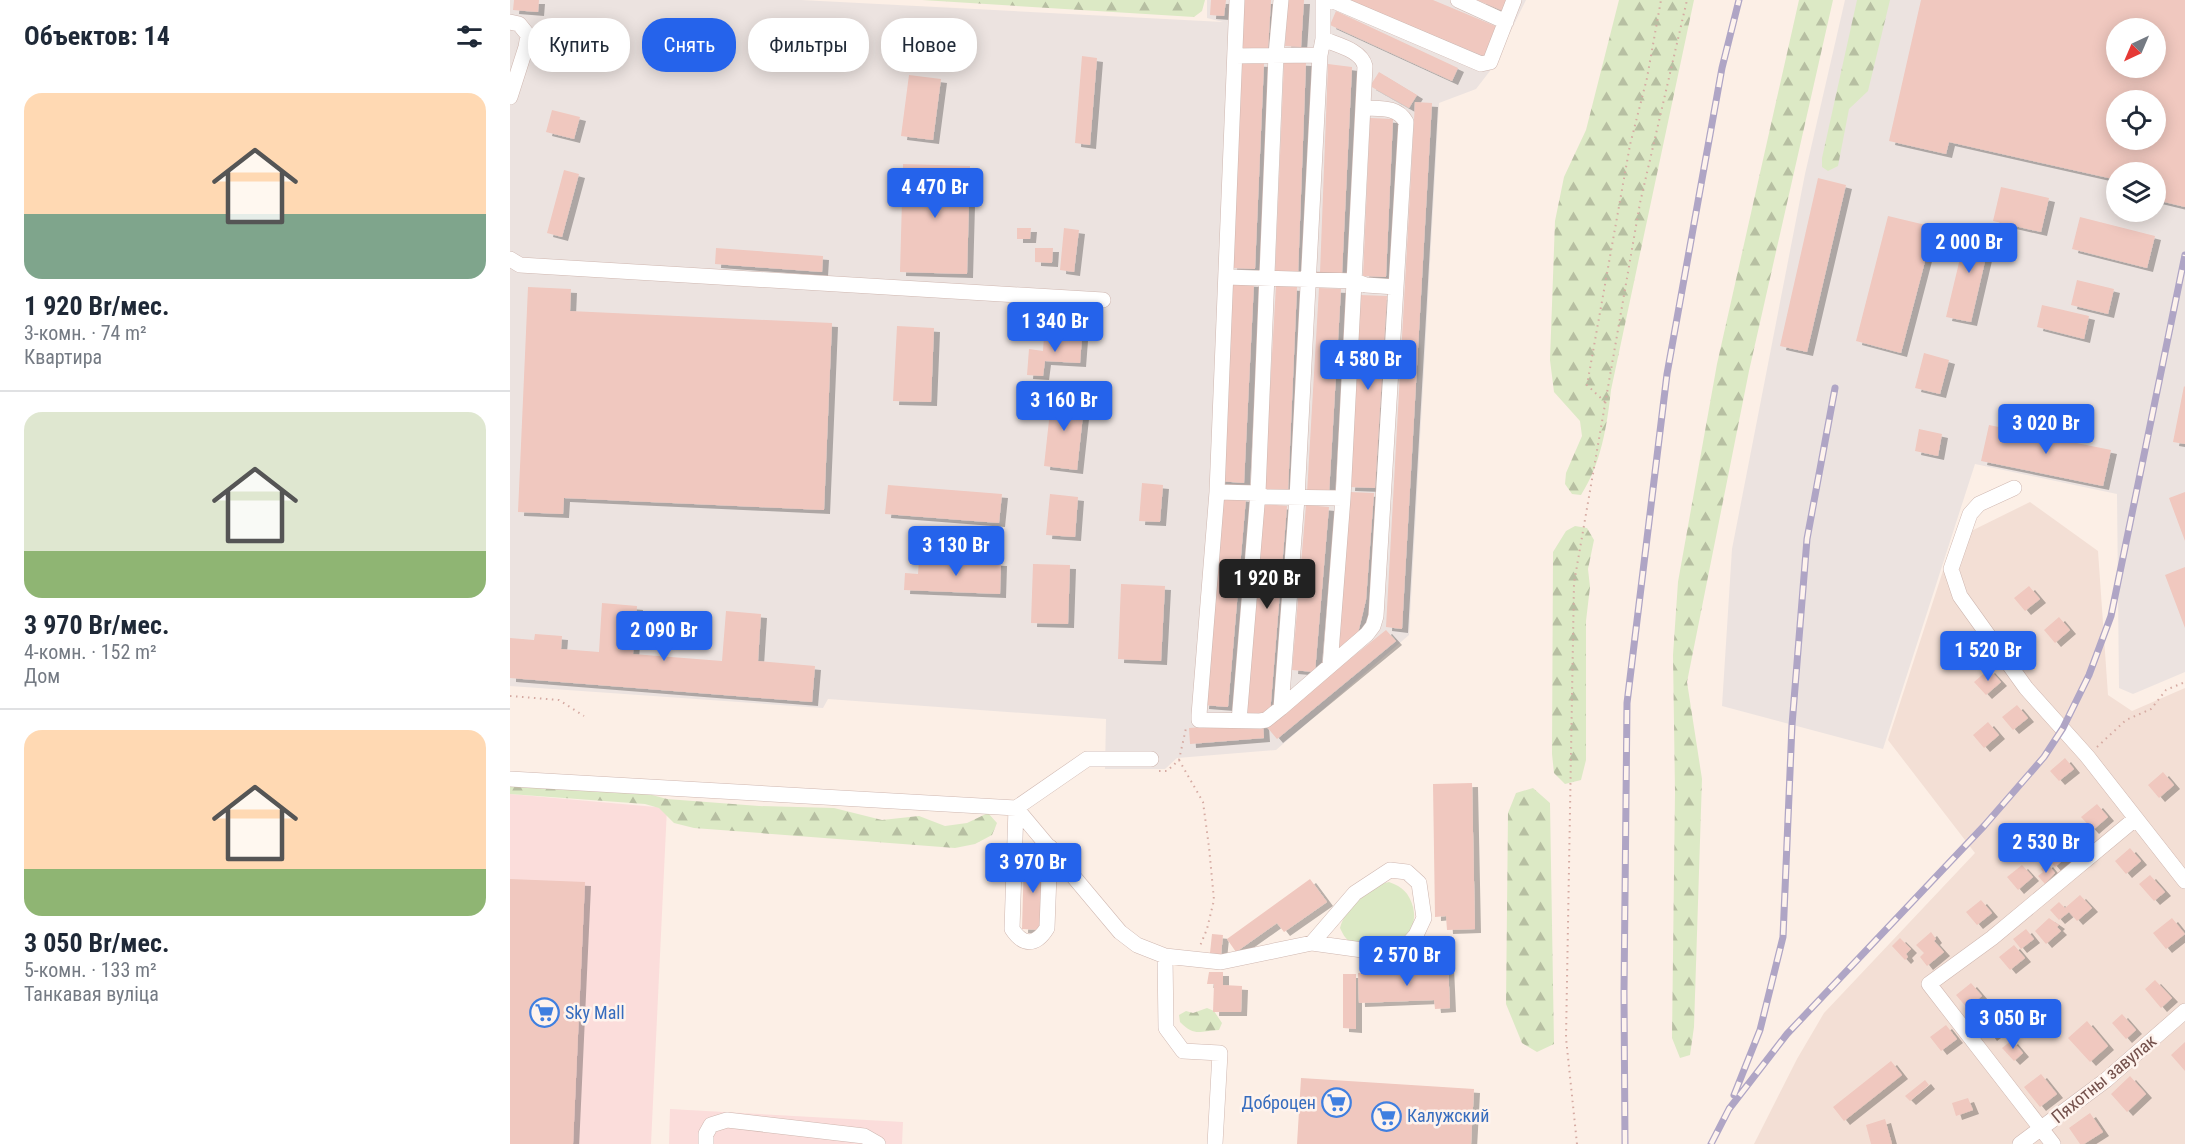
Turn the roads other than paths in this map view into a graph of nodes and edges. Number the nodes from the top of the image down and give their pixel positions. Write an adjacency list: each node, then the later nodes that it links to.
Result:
1 (1237, 0): 11 (street)
2 (1281, 0): 10 (street)
3 (1323, 0): 9 (street)
4 (1331, 0): 8 (street)
5 (1458, 0): 8 (street)
6 (1514, 0): 8 (street)
7 (510, 22): 13 (street)
8 (1506, 22)
9 (1323, 39): 12 (street); 14 (street)
10 (1276, 55): 11 (street); 12 (street); 17 (street)
11 (1235, 56): 16 (street)
12 (1320, 56): 18 (street)
13 (510, 97)
14 (1364, 108): 19 (street); 20 (street)
15 (510, 259): 21 (street)
16 (1226, 278): 17 (street); 23 (street)
17 (1268, 279): 18 (street); 24 (street)
18 (1309, 279): 19 (street); 25 (street)
19 (1355, 281): 20 (street); 26 (street)
20 (1396, 286): 27 (street)
21 (1103, 300)
22 (2014, 488): 33 (street)
23 (1216, 492): 24 (street); 29 (street)
24 (1258, 493): 25 (street); 29 (street)
25 (1296, 498): 26 (street); 28 (street)
26 (1343, 498): 27 (street)
27 (1330, 666): 28 (street)
28 (1281, 708): 29 (street)
29 (1239, 720)
30 (1151, 759): 32 (street)
31 (510, 779): 32 (street)
32 (1016, 808): 34 (street); 34 (street)
33 (2135, 819): 35 (street); 39 (street)
34 (1050, 847): 37 (street)
35 (2185, 881)
36 (1312, 943): 36 (street); 37 (street)
37 (1165, 957): 43 (street)
38 (2185, 1011): 39 (street, Пяхотны завулак)
39 (2042, 1129): 44 (street, Пяхотны завулак); 45 (street)
40 (829, 1138): 41 (street); 42 (street)
41 (706, 1144)
42 (878, 1144)
43 (1215, 1144)
44 (2020, 1144)
45 (2053, 1144)

